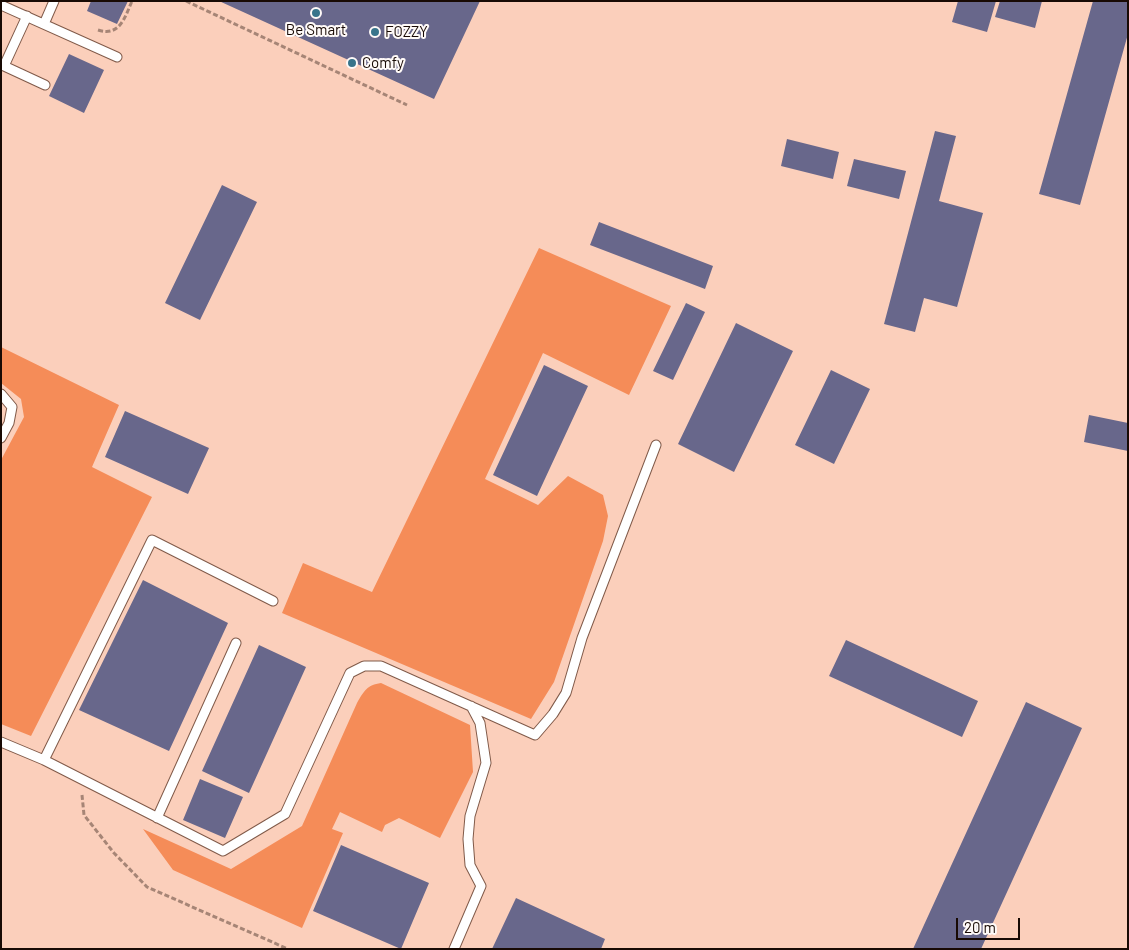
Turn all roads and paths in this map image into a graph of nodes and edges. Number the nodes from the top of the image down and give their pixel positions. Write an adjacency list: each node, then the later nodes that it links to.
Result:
1 (54, 1): 6 (lane)
2 (132, 1): 7 (path)
3 (186, 1): 10 (path)
4 (1, 5): 5 (lane)
5 (28, 16): 6 (lane); 9 (lane)
6 (44, 24): 8 (lane)
7 (92, 27)
8 (117, 57)
9 (46, 85)
10 (407, 105)
11 (1, 394): 12 (lane)
12 (1, 438)
13 (656, 445): 16 (lane)
14 (273, 601): 18 (lane)
15 (236, 643): 20 (lane)
16 (471, 706): 20 (lane); 22 (lane)
17 (1, 742): 18 (lane)
18 (44, 760): 19 (lane)
19 (80, 779): 20 (lane); 21 (path)
20 (157, 818)
21 (288, 949)
22 (454, 949)

